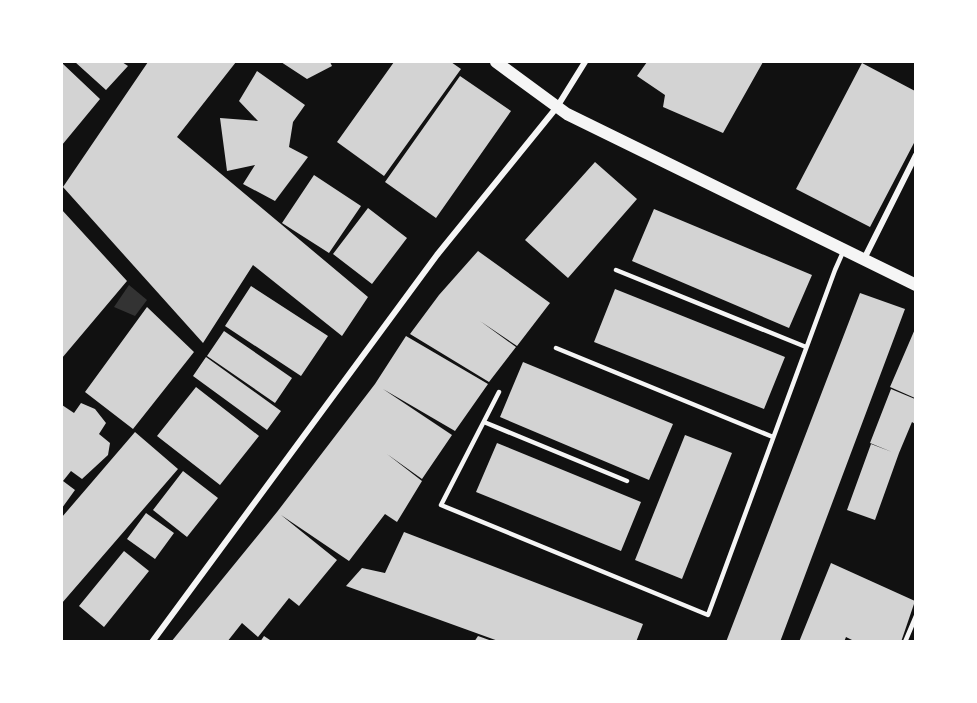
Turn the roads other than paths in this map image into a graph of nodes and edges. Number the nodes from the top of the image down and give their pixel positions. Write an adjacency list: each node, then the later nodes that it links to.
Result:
1 (496, 62): 3 (main road)
2 (585, 62): 3 (street)
3 (557, 107): 5 (main road); 16 (street)
4 (915, 155): 6 (street)
5 (844, 250): 6 (main road); 9 (lane)
6 (864, 260): 8 (main road)
7 (616, 270): 9 (lane)
8 (915, 285)
9 (806, 347): 13 (lane)
10 (556, 348): 13 (lane)
11 (499, 392): 12 (lane)
12 (484, 422): 13 (lane); 14 (lane)
13 (773, 437)
14 (627, 481)
15 (915, 616): 17 (lane)
16 (152, 642)
17 (905, 642)

